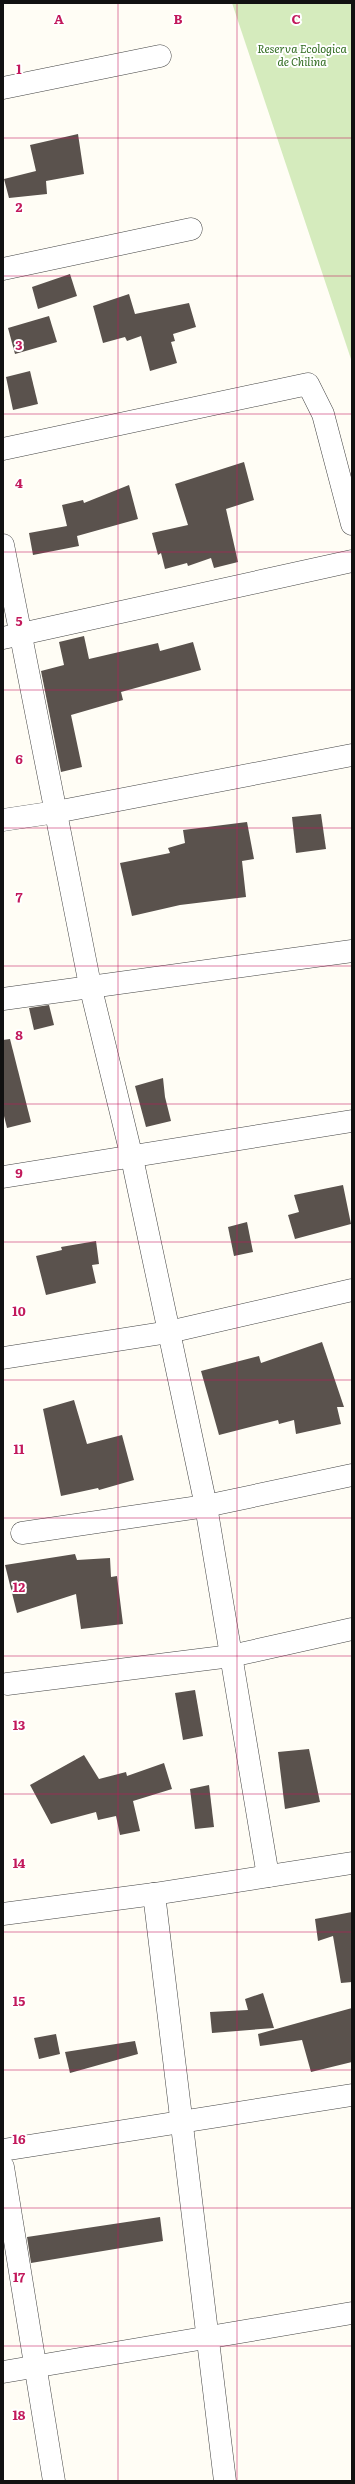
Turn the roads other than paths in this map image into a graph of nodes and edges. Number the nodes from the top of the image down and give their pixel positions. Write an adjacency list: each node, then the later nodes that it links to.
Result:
1 (160, 56): 2 (street)
2 (3, 88)
3 (191, 229): 4 (street)
4 (3, 268)
5 (3, 449): 6 (street)
6 (352, 524)
7 (3, 545): 9 (street)
8 (352, 561): 9 (street)
9 (12, 636): 11 (street)
10 (352, 755): 11 (street)
11 (56, 812): 12 (street); 14 (street)
12 (3, 820)
13 (352, 951): 14 (street)
14 (90, 985): 15 (street); 17 (street)
15 (3, 999)
16 (352, 1121): 17 (street)
17 (132, 1158): 18 (street); 20 (street)
18 (3, 1177)
19 (352, 1290): 20 (street)
20 (169, 1332): 21 (street); 23 (street)
21 (3, 1358)
22 (352, 1474): 23 (street)
23 (206, 1506): 24 (street); 26 (street)
24 (22, 1533)
25 (352, 1629): 26 (street)
26 (231, 1656): 27 (street); 29 (street)
27 (7, 1684)
28 (352, 1863): 29 (street)
29 (268, 1876): 30 (street)
30 (154, 1894): 31 (street); 33 (street)
31 (3, 1914)
32 (352, 2095): 33 (street)
33 (181, 2122): 34 (street); 37 (street)
34 (3, 2150)
35 (3, 2167): 38 (street)
36 (352, 2313): 37 (street)
37 (207, 2338): 38 (street); 41 (street)
38 (36, 2367): 39 (street); 40 (street)
39 (3, 2372)
40 (54, 2481)
41 (225, 2481)

